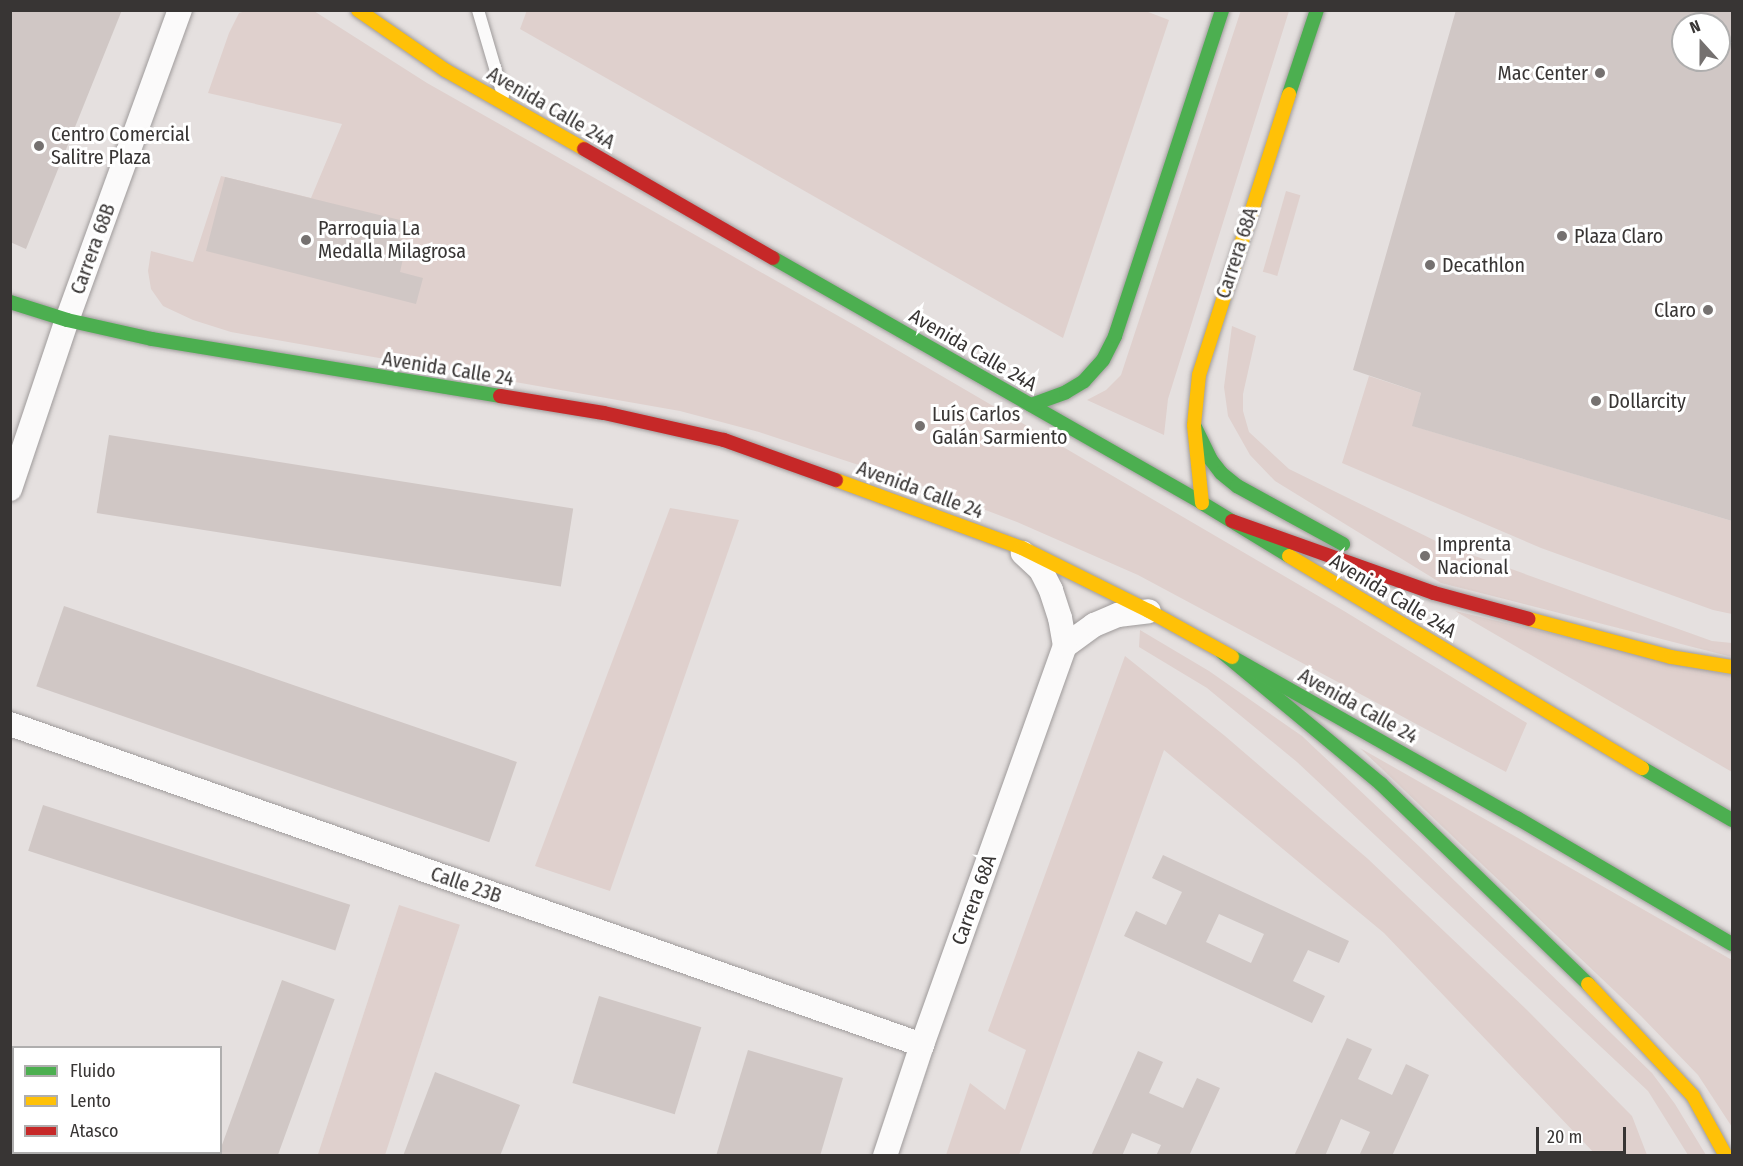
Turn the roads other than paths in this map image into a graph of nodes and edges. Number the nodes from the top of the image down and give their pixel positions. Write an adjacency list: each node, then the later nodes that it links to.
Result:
1 (180, 10): 8 (street, Carrera 68B)
2 (358, 10): 6 (main road, Avenida Calle 24A)
3 (478, 10): 6 (lane)
4 (1222, 10): 9 (main road)
5 (1317, 10): 10 (main road, Carrera 68A)
6 (506, 105): 9 (main road, Avenida Calle 24A)
7 (10, 302): 8 (main road, Avenida Calle 24)
8 (67, 320): 11 (street, Carrera 68B); 14 (main road, Avenida Calle 24)
9 (1031, 405): 12 (main road, Avenida Calle 24A)
10 (1194, 425): 12 (main road, Carrera 68A); 15 (main road)
11 (10, 489)
12 (1202, 503): 13 (main road, Avenida Calle 24A)
13 (1232, 521): 15 (main road); 21 (main road, Avenida Calle 24A)
14 (1015, 546): 16 (main road, Avenida Calle 24); 17 (street)
15 (1434, 593): 19 (main road)
16 (1149, 611): 17 (street); 18 (main road, Avenida Calle 24)
17 (1065, 646): 23 (street, Carrera 68A)
18 (1222, 652): 22 (main road, Avenida Calle 24); 25 (main road)
19 (1732, 668)
20 (10, 724): 23 (street, Calle 23B)
21 (1732, 820)
22 (1732, 944)
23 (922, 1045): 24 (street, Carrera 68A)
24 (885, 1155)
25 (1726, 1155)

